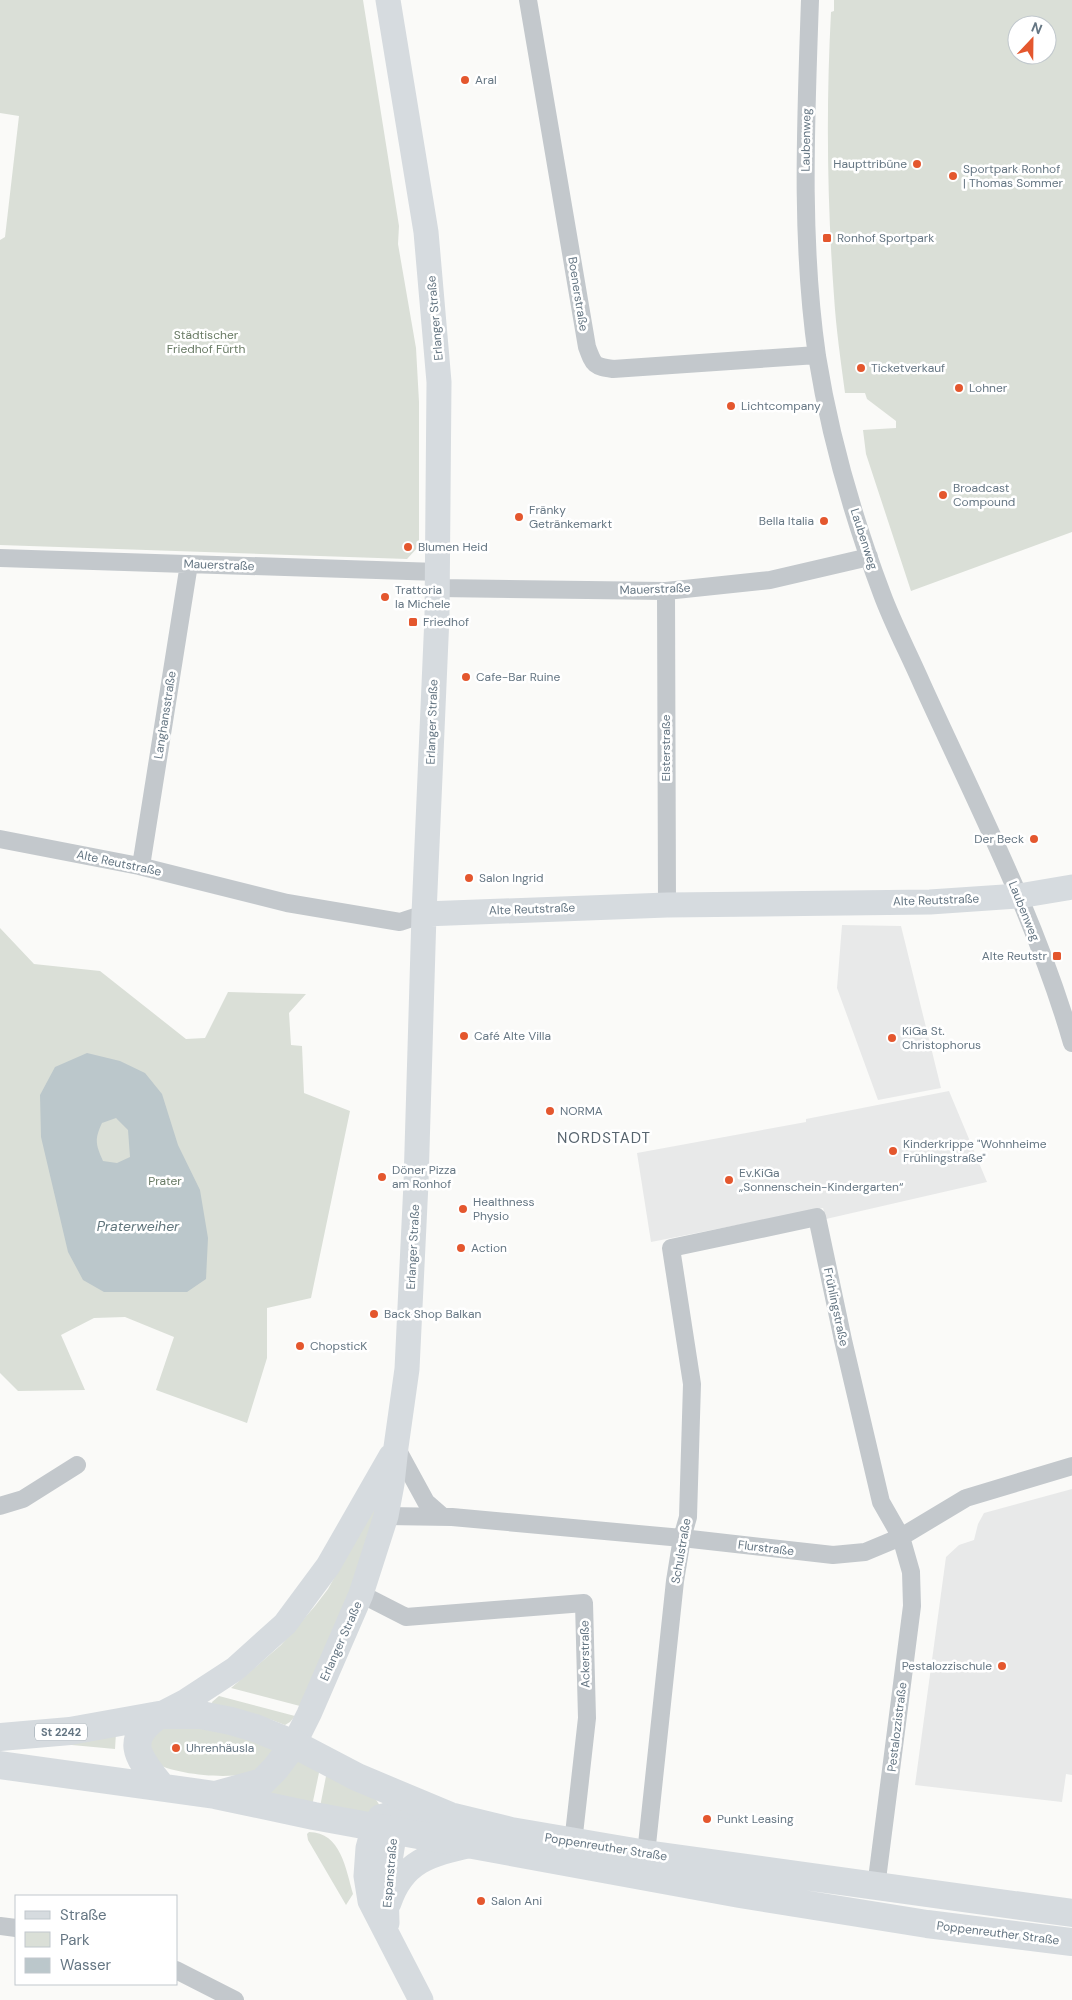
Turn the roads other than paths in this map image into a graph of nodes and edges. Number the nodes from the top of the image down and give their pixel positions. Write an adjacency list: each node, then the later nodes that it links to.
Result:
1 (388, 0): 8 (main road, Erlanger Straße / St 2242)
2 (528, 0): 4 (street, Boenerstraße)
3 (810, 0): 4 (street, Laubenweg)
4 (817, 355): 5 (street, Laubenweg)
5 (869, 557): 9 (street, Mauerstraße); 13 (street, Laubenweg)
6 (0, 558): 7 (street, Mauerstraße)
7 (189, 564): 8 (street, Mauerstraße); 11 (street, Langhansstraße)
8 (438, 580): 9 (street, Mauerstraße); 15 (main road, Erlanger Straße / St 2242)
9 (666, 591): 14 (street, Elsterstraße)
10 (0, 840): 11 (street, Alte Reutstraße)
11 (141, 866): 15 (street, Alte Reutstraße)
12 (1072, 887): 13 (main road, Alte Reutstraße)
13 (1019, 896): 14 (main road, Alte Reutstraße); 16 (street, Laubenweg)
14 (667, 905): 15 (main road, Alte Reutstraße)
15 (424, 914): 18 (main road, Erlanger Straße / St 2242)
16 (1072, 1043)
17 (671, 1248): 24 (street, Frühlingstraße); 25 (street, Schulstraße)
18 (396, 1447): 22 (main road, Erlanger Straße / St 2242); 23 (street); 27 (main road, Erlanger Straße / St 2242)
19 (77, 1465): 21 (street)
20 (1072, 1466): 24 (street, Flurstraße)
21 (0, 1506)
22 (386, 1516): 23 (street, Flurstraße); 26 (main road, Erlanger Straße / St 2242)
23 (442, 1516): 25 (street, Flurstraße)
24 (902, 1537): 25 (street, Flurstraße); 39 (street, Pestalozzistraße)
25 (682, 1538): 38 (street, Schulstraße)
26 (362, 1594): 29 (main road, Erlanger Straße / St 2242); 36 (street, Ackerstraße)
27 (159, 1715): 28 (main road, Erlanger Straße / St 2242); 29 (main road, Poppenreuther Straße); 31 (main road, St 2242)
28 (0, 1737)
29 (294, 1744): 32 (main road, Poppenreuther Straße); 33 (main road, St 2242)
30 (0, 1765): 31 (main road, St 2242)
31 (161, 1786): 33 (main road, St 2242)
32 (383, 1788): 34 (main road, Poppenreuther Straße); 35 (main road, Espanstraße)
33 (215, 1795): 35 (main road, Poppenreuther Straße)
34 (450, 1816): 35 (main road); 36 (main road, Poppenreuther Straße)
35 (386, 1823): 37 (main road, Poppenreuther Straße); 41 (main road, Espanstraße)
36 (573, 1842): 38 (main road, Poppenreuther Straße)
37 (472, 1845): 41 (main road); 44 (main road, Poppenreuther Straße)
38 (646, 1854): 39 (main road, Poppenreuther Straße)
39 (876, 1887): 40 (main road, Poppenreuther Straße)
40 (1072, 1913)
41 (387, 1920): 47 (main road, Espanstraße)
42 (0, 1926): 43 (street)
43 (15, 1928)
44 (1072, 1942)
45 (178, 1971): 46 (street)
46 (235, 2000)
47 (421, 2000)

